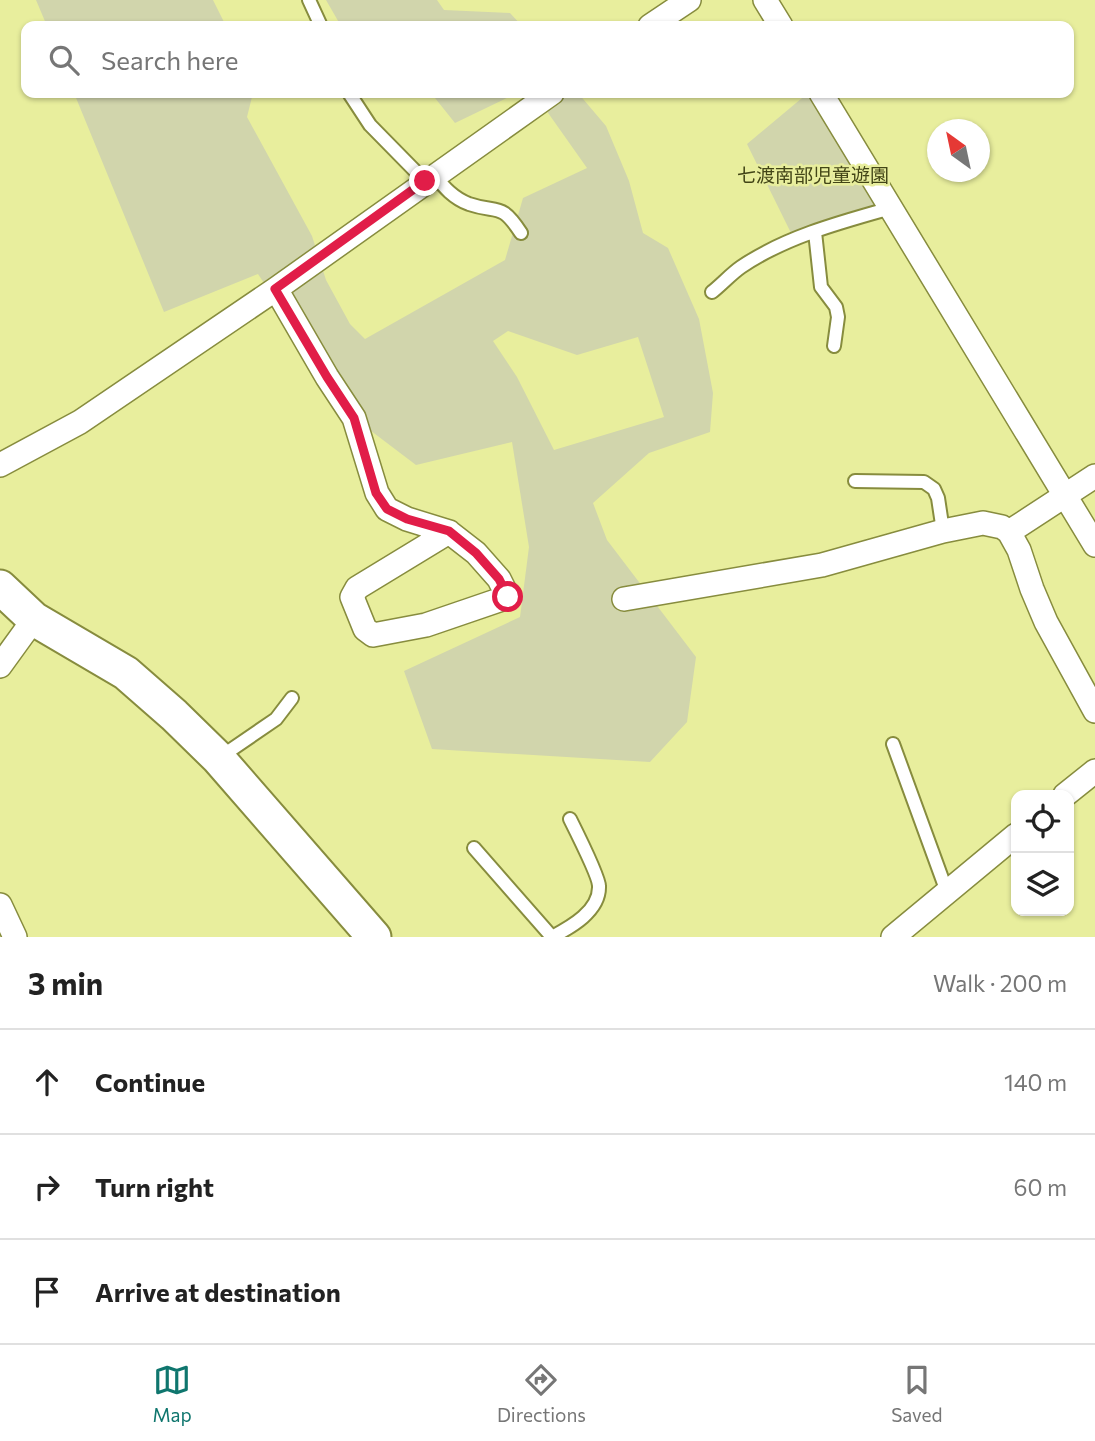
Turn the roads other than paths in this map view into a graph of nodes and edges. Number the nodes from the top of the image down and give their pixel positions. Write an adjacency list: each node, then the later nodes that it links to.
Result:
1 (309, 0): 4 (lane)
2 (689, 0): 5 (street)
3 (765, 0): 6 (street)
4 (319, 21)
5 (658, 21)
6 (778, 21)
7 (352, 98): 10 (lane)
8 (545, 98): 10 (street)
9 (824, 98): 11 (street)
10 (429, 178): 13 (lane); 14 (street)
11 (891, 208): 12 (lane); 20 (street)
12 (815, 232): 15 (lane); 16 (lane)
13 (521, 233)
14 (275, 289): 17 (street); 21 (street)
15 (712, 292)
16 (834, 346)
17 (0, 465)
18 (1095, 476): 20 (street)
19 (855, 481): 22 (lane)
20 (1064, 495): 23 (street); 24 (street)
21 (449, 531): 21 (street)
22 (943, 531): 23 (street); 26 (street)
23 (1009, 532): 30 (street)
24 (1095, 545)
25 (0, 587): 27 (street)
26 (624, 599)
27 (34, 619): 28 (street); 32 (street)
28 (0, 666)
29 (292, 698): 32 (lane)
30 (1095, 710)
31 (893, 744): 38 (lane)
32 (218, 758): 41 (street)
33 (1095, 771): 34 (street)
34 (1071, 790)
35 (570, 819): 42 (lane)
36 (1011, 839): 38 (street)
37 (474, 848): 42 (lane)
38 (947, 892): 43 (street)
39 (0, 905): 40 (street)
40 (15, 937)
41 (374, 937)
42 (552, 937)
43 (893, 937)

